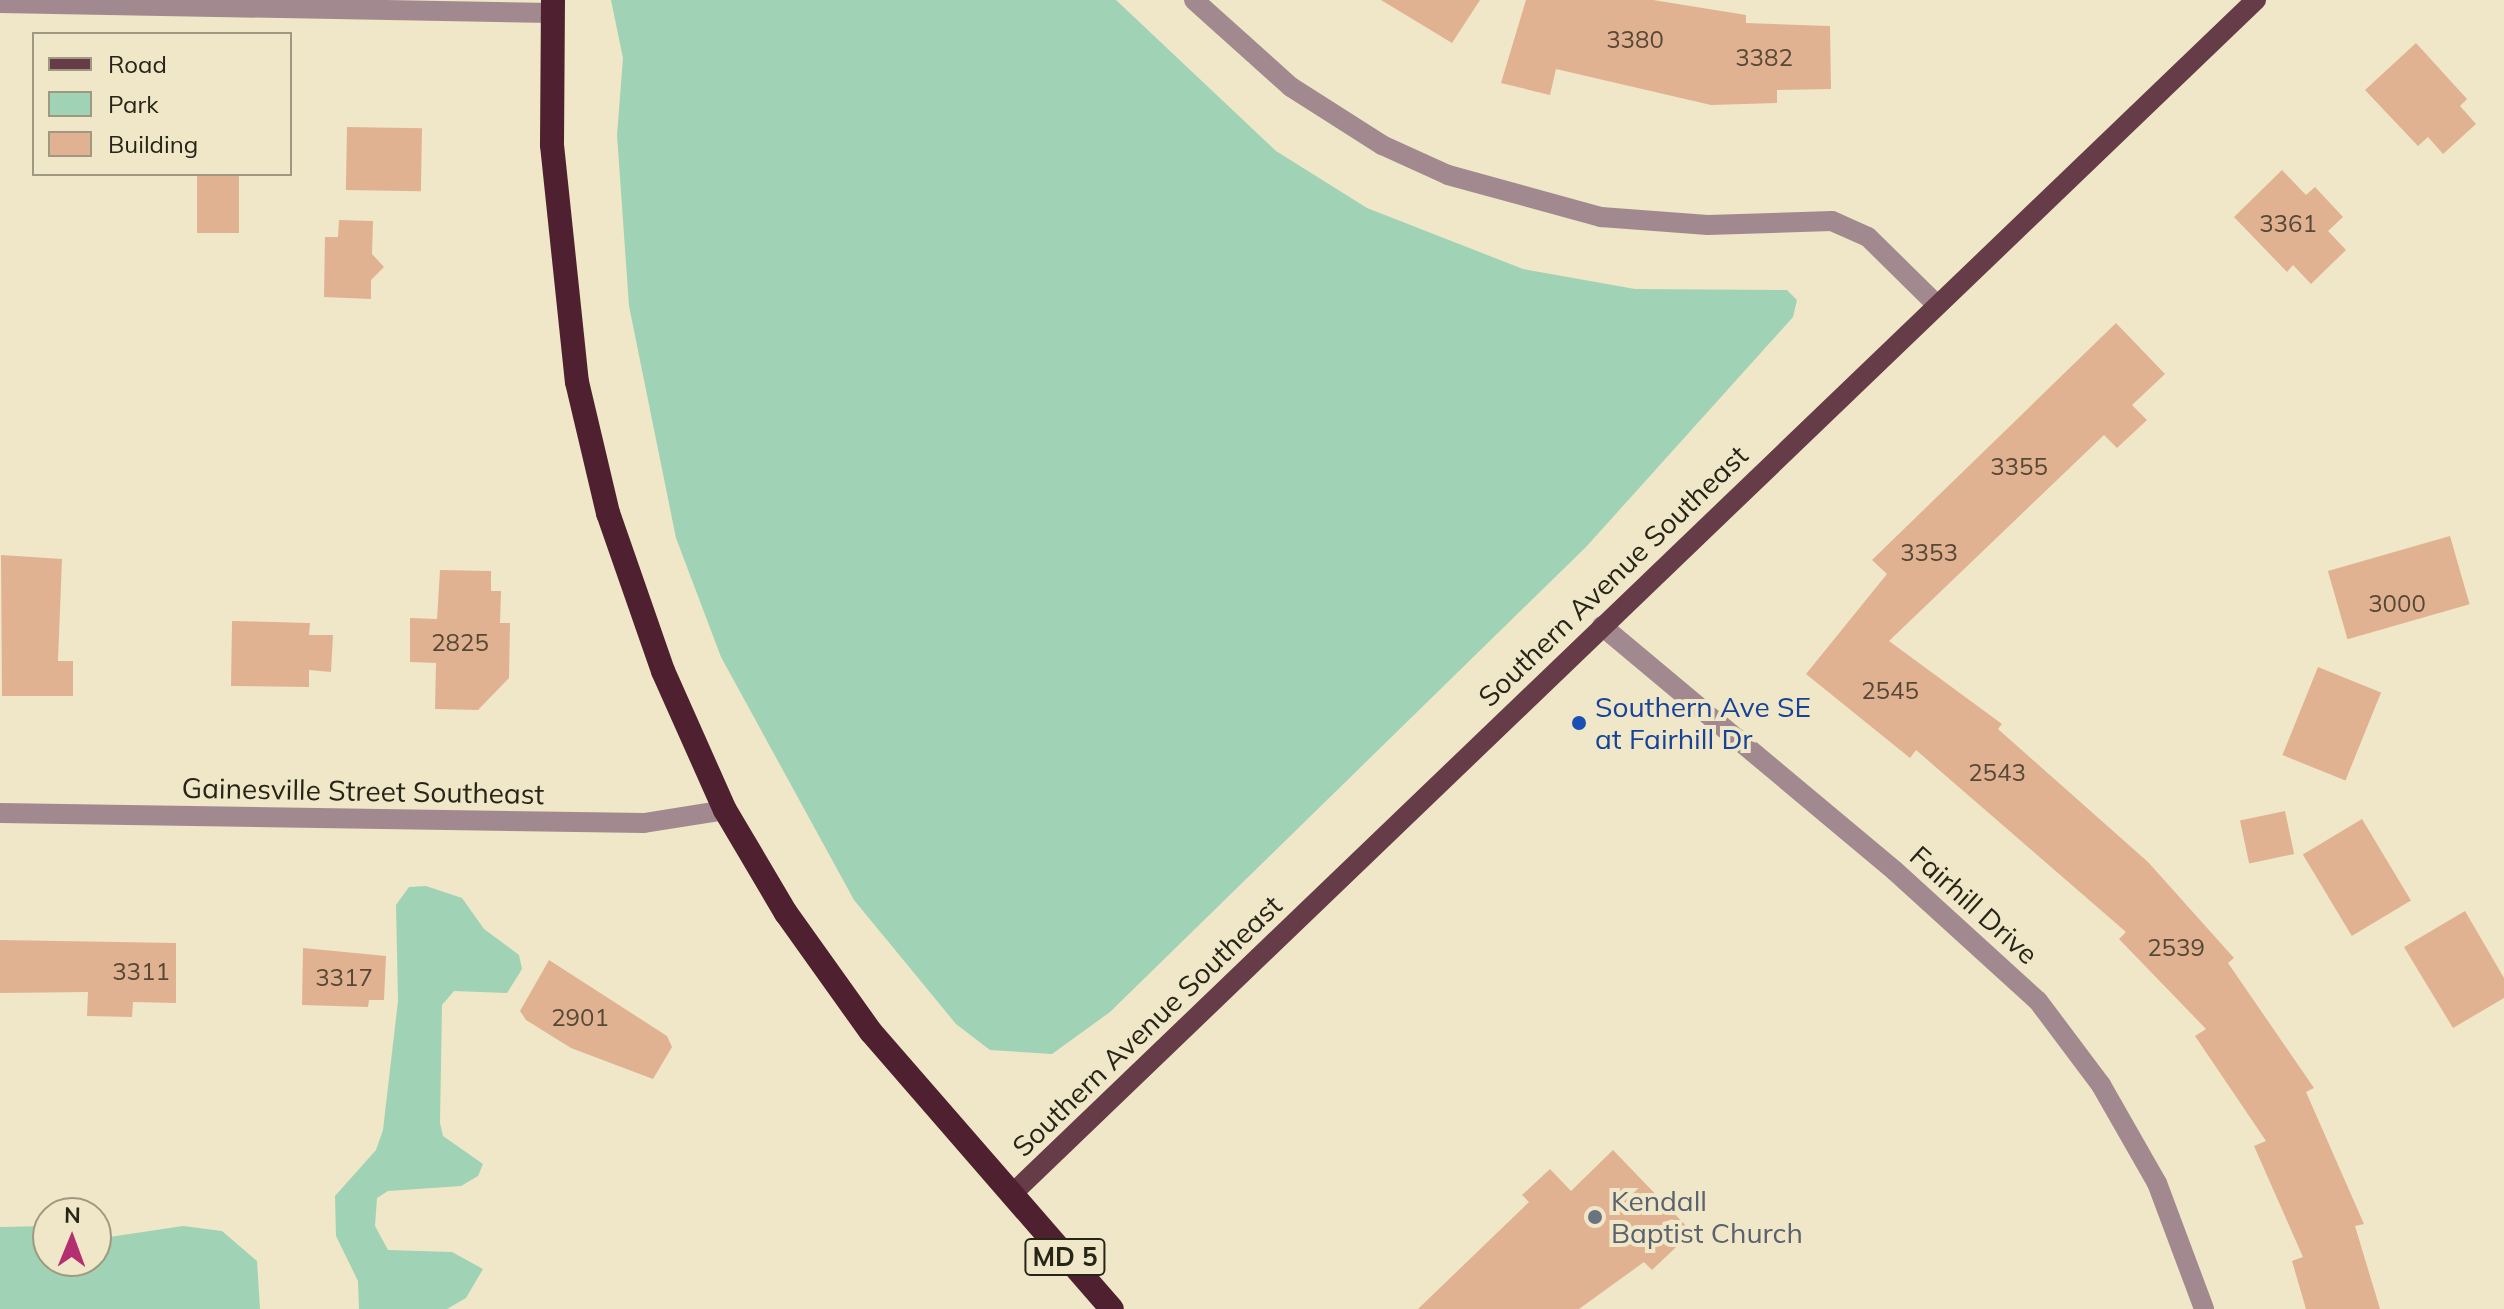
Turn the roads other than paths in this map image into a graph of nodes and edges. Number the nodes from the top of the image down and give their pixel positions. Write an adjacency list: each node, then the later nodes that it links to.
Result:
1 (1194, 0): 5 (street)
2 (2256, 0): 5 (main road, Southern Avenue Southeast)
3 (0, 3): 4 (street)
4 (552, 6): 7 (highway)
5 (1936, 304): 6 (main road, Southern Avenue Southeast)
6 (1602, 626): 9 (main road, Southern Avenue Southeast); 11 (street, Fairhill Drive)
7 (725, 810): 8 (street, Gainesville Street Southeast); 9 (highway)
8 (0, 813)
9 (1011, 1195): 10 (highway, MD 5)
10 (1112, 1309)
11 (2204, 1309)

